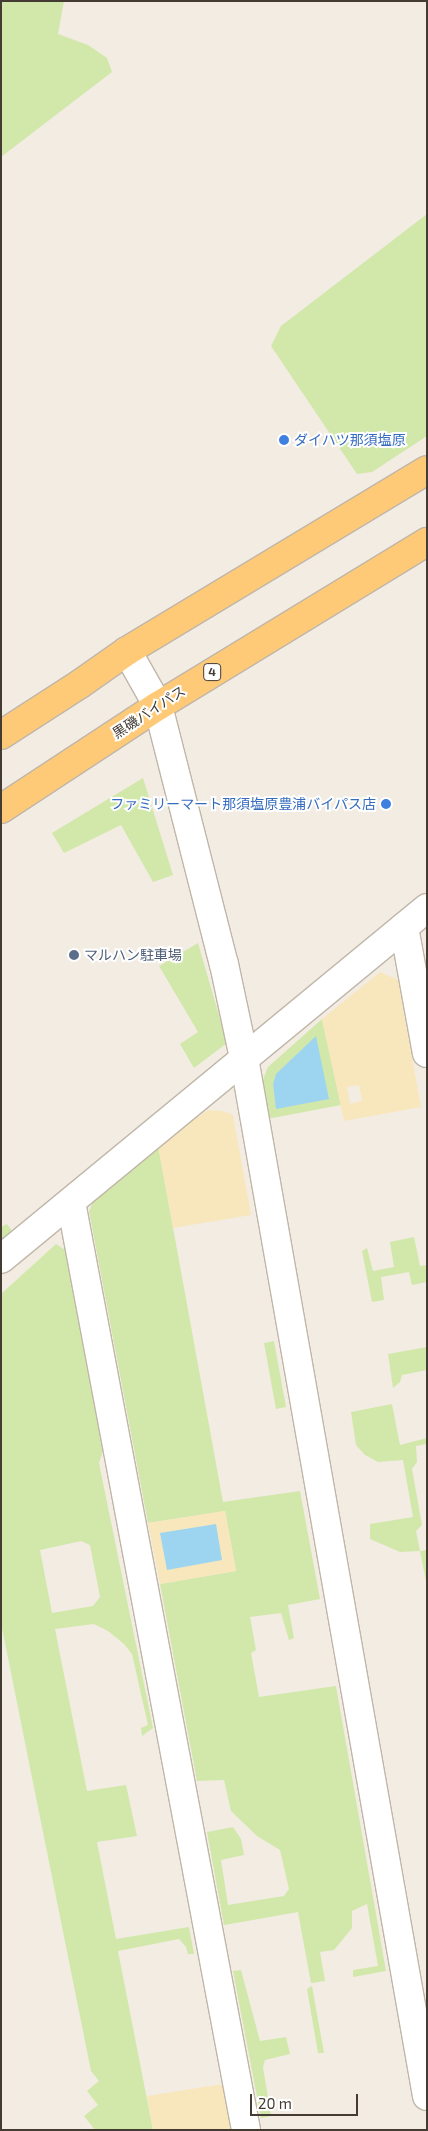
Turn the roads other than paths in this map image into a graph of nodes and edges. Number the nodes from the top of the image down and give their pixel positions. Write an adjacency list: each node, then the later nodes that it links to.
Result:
1 (427, 470): 3 (highway)
2 (427, 542): 4 (highway, 黒磯バイパス / 4)
3 (127, 651): 4 (street); 5 (highway)
4 (158, 706): 6 (highway, 黒磯バイパス / 4); 10 (street)
5 (1, 735)
6 (1, 809)
7 (427, 908): 8 (street)
8 (404, 927): 9 (street); 10 (street)
9 (427, 1053)
10 (244, 1058): 11 (street); 13 (street)
11 (70, 1202): 12 (street); 14 (street)
12 (1, 1259)
13 (427, 2096)
14 (246, 2130)

